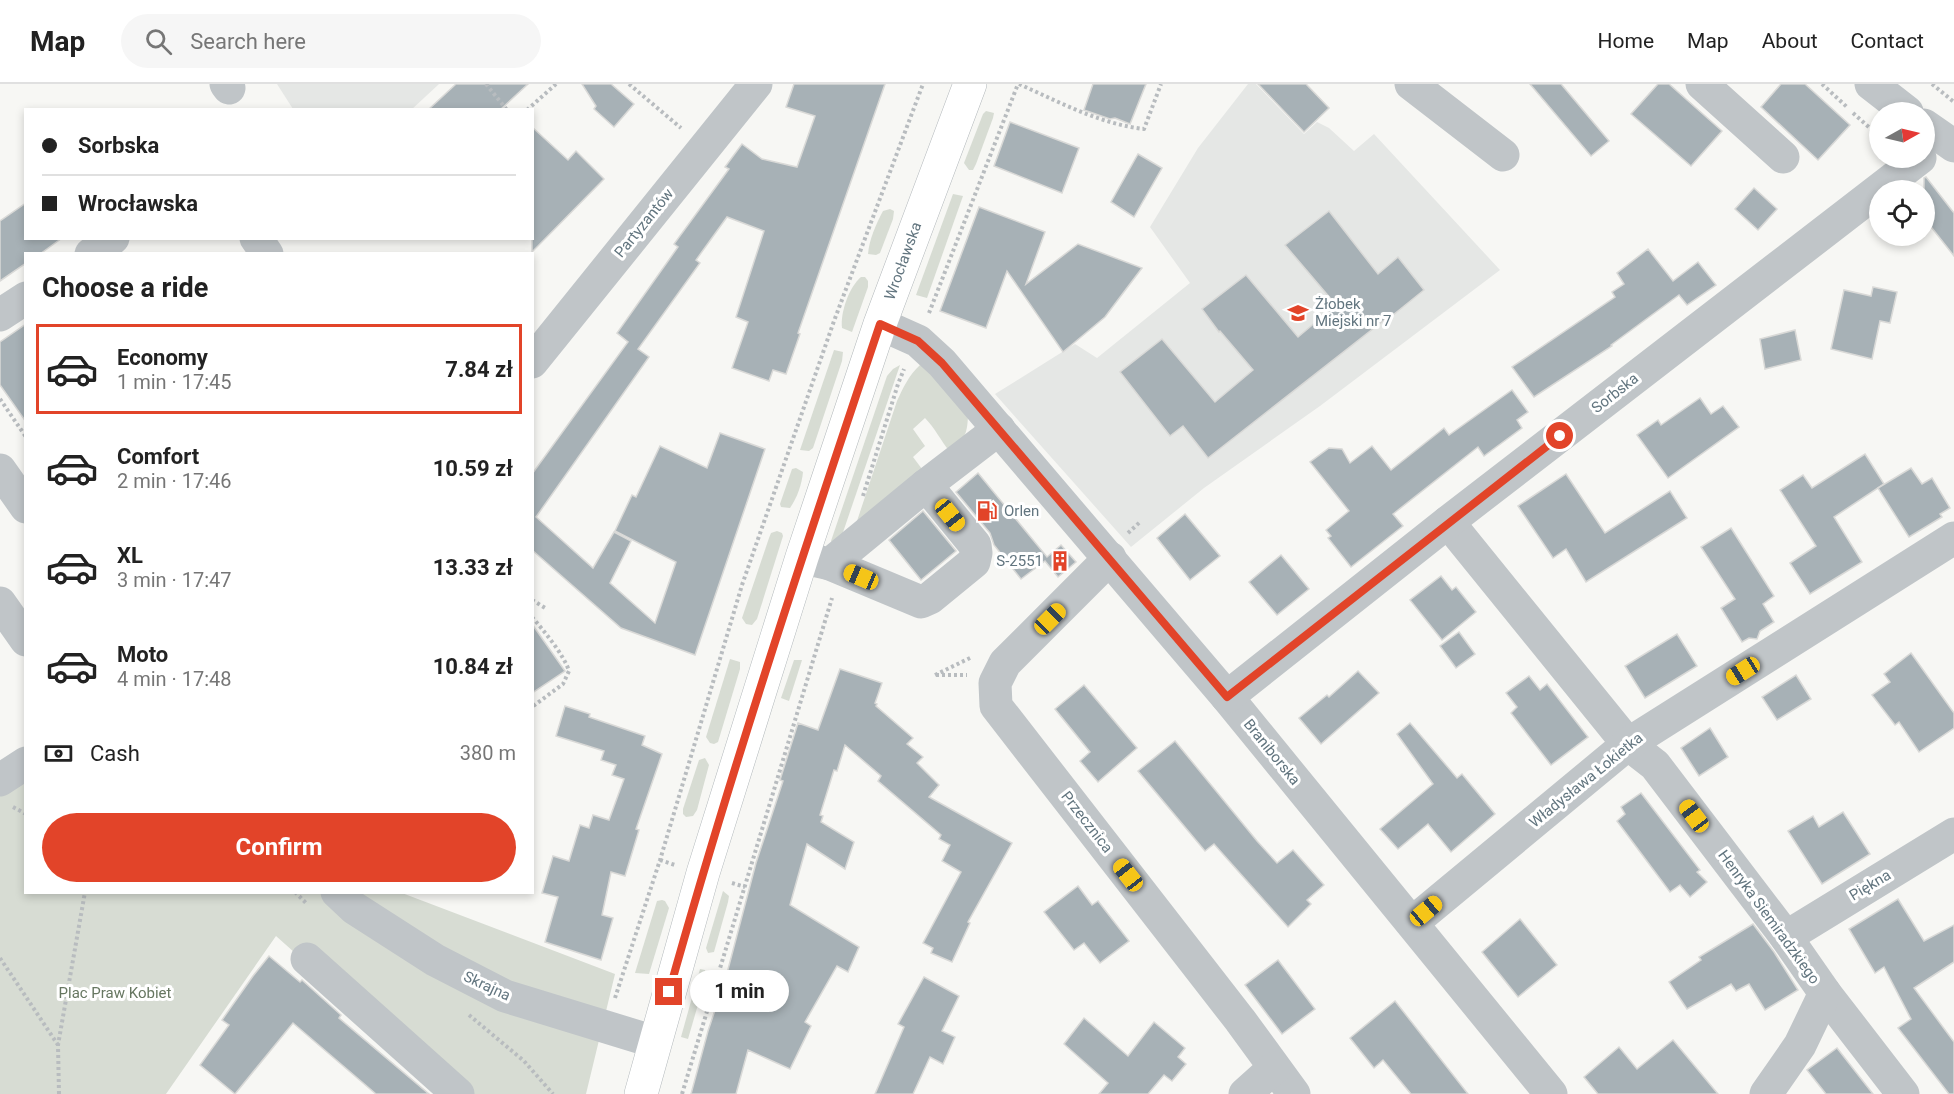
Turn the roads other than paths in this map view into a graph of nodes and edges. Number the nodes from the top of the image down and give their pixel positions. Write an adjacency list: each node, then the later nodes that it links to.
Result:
1 (756, 84): 13 (street, Partyzantów)
2 (970, 84): 12 (main road, Wrocławska)
3 (1411, 84): 7 (street)
4 (1871, 84): 6 (street)
5 (1706, 85): 8 (street)
6 (1894, 102)
7 (1503, 155)
8 (1783, 157)
9 (1902, 168): 18 (street, Sorbska)
10 (24, 299): 11 (street)
11 (0, 315)
12 (880, 324): 14 (street, Braniborska); 21 (main road, Wrocławska)
13 (534, 360)
14 (999, 429): 16 (street); 20 (street, Braniborska)
15 (0, 470): 17 (street)
16 (926, 485): 21 (street); 21 (street)
17 (24, 504)
18 (1448, 522): 24 (street, Sorbska); 25 (street, Henryka Siemiradzkiego)
19 (1954, 538): 25 (street, Władysława Łokietka)
20 (1110, 558): 24 (street, Braniborska); 35 (street, Przecznica)
21 (816, 561): 34 (main road, Wrocławska)
22 (0, 603): 23 (street)
23 (24, 637)
24 (1227, 697): 30 (street, Braniborska)
25 (1628, 744): 30 (street, Władysława Łokietka); 31 (street, Henryka Siemiradzkiego)
26 (24, 764): 27 (street)
27 (0, 780)
28 (1954, 834): 31 (street, Piękna)
29 (340, 894): 34 (street, Skrajna)
30 (1412, 923): 40 (street, Braniborska)
31 (1786, 937): 33 (street, Henryka Siemiradzkiego)
32 (307, 959): 36 (street)
33 (1825, 993): 41 (street); 42 (street, Henryka Siemiradzkiego)
34 (655, 1042): 37 (main road, Wrocławska)
35 (1274, 1068): 38 (street); 39 (street, Przecznica)
36 (458, 1094)
37 (641, 1094)
38 (1245, 1094)
39 (1294, 1094)
40 (1551, 1094)
41 (1766, 1094)
42 (1903, 1094)

